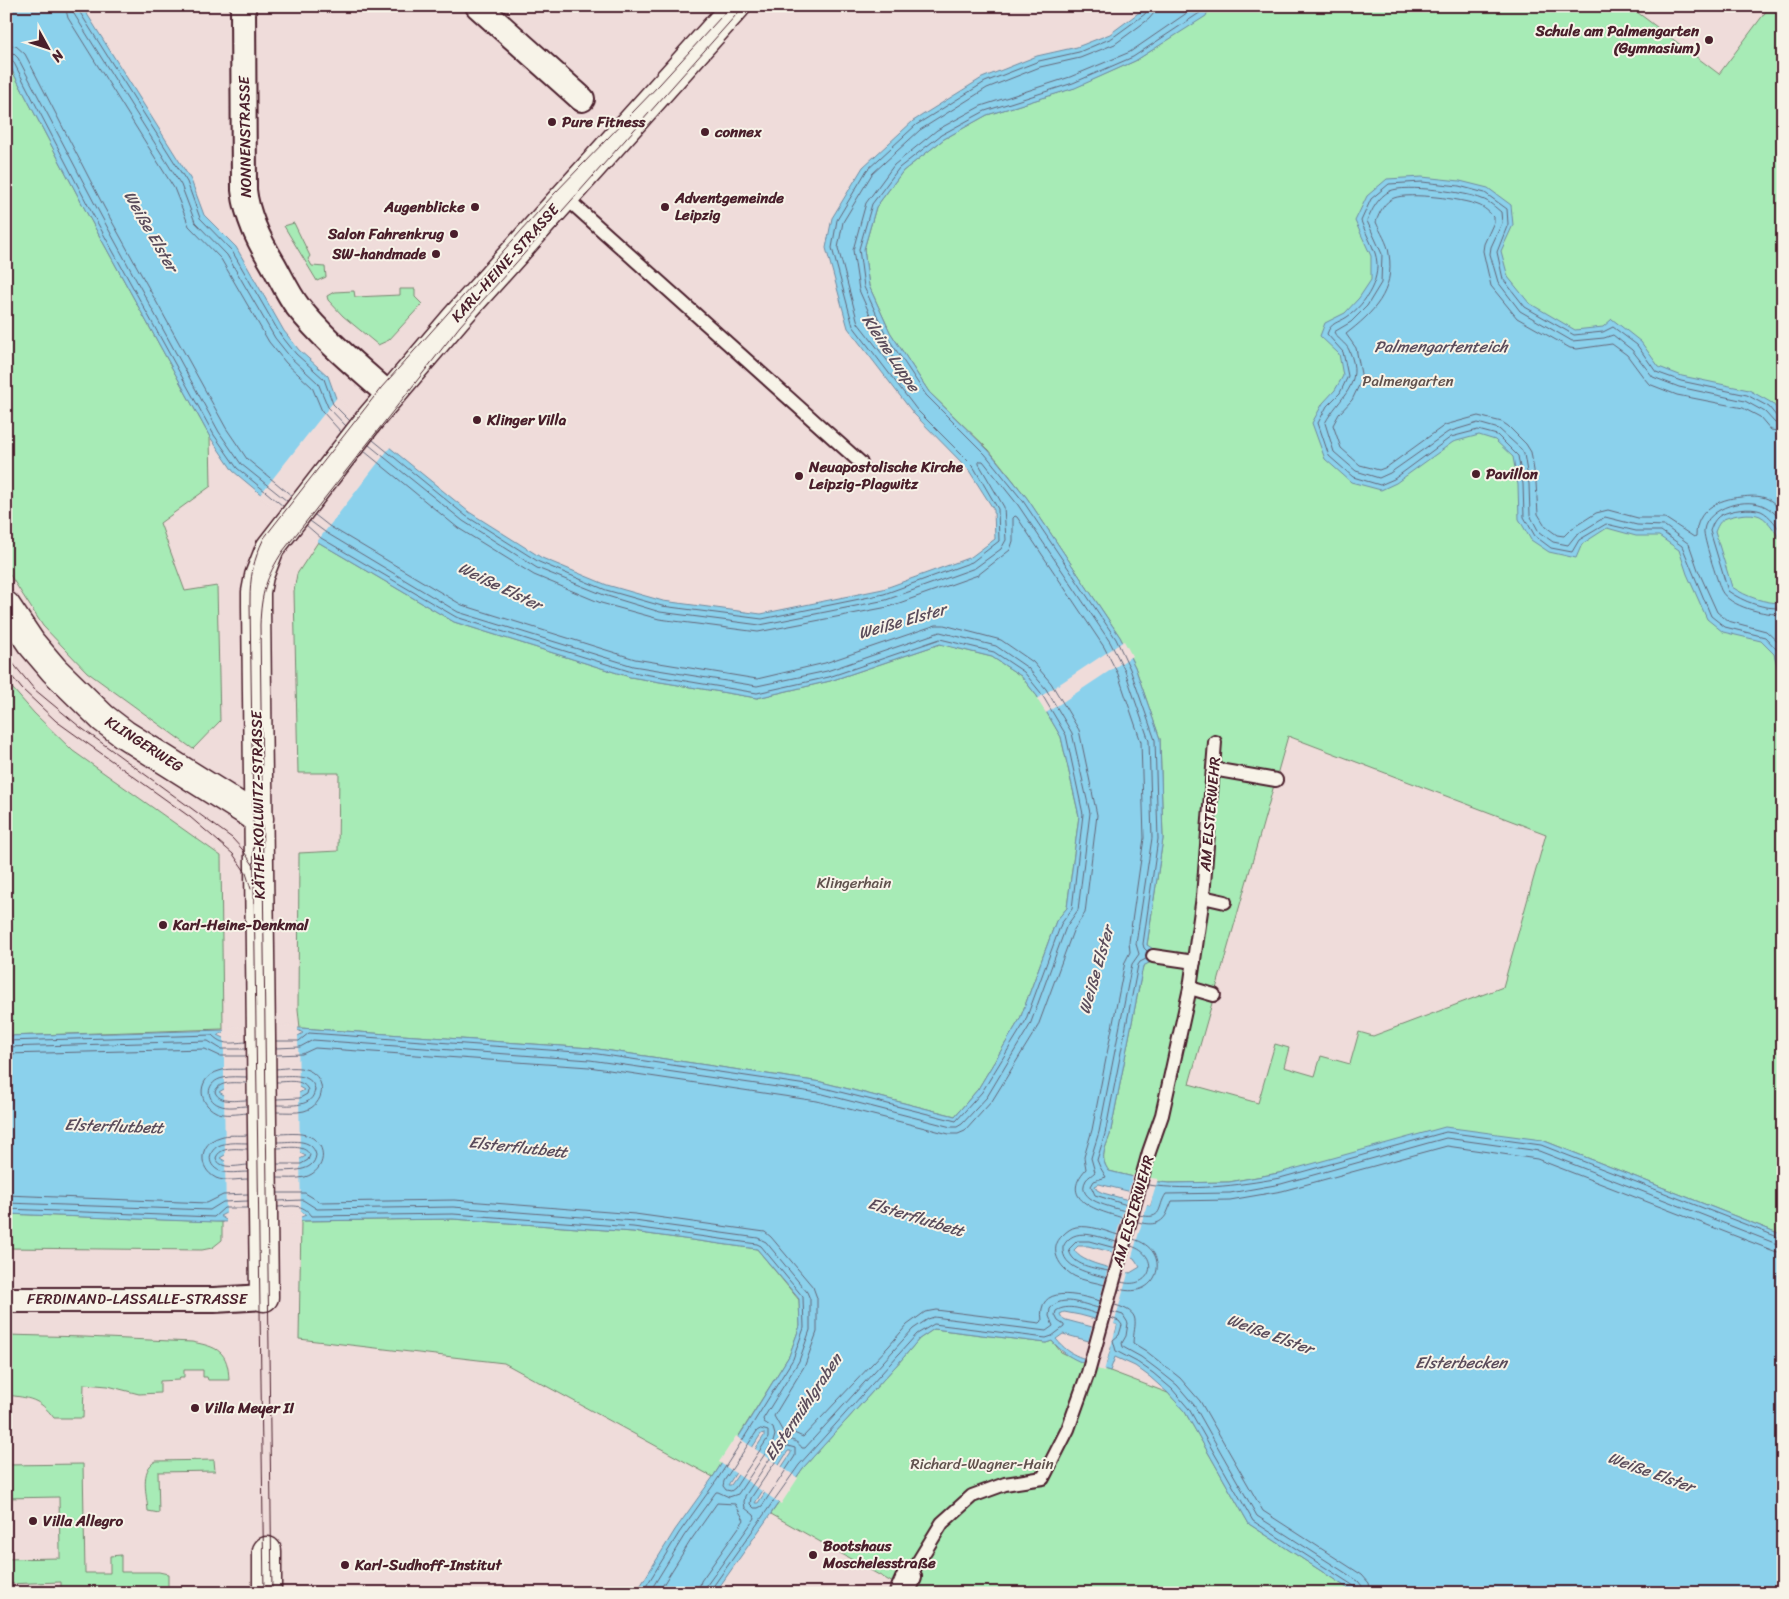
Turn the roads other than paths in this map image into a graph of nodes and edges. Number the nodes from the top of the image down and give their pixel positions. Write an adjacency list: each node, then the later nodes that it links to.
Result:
1 (243, 6): 6 (street, NONNENSTRASSE)
2 (478, 6): 4 (street)
3 (736, 6): 5 (main road, KARL-HEINE-STRASSE)
4 (582, 99)
5 (565, 197): 6 (main road, KARL-HEINE-STRASSE); 7 (lane)
6 (389, 396): 8 (main road, KARL-HEINE-STRASSE)
7 (861, 463)
8 (284, 529): 13 (main road, KÄTHE-KOLLWITZ-STRASSE)
9 (6, 606): 13 (main road, KLINGERWEG)
10 (1216, 742): 11 (lane, AM ELSTERWEHR)
11 (1213, 769): 12 (lane); 14 (lane, AM ELSTERWEHR)
12 (1276, 780)
13 (259, 819): 20 (main road, KÄTHE-KOLLWITZ-STRASSE)
14 (1203, 897): 15 (lane); 17 (lane, AM ELSTERWEHR)
15 (1225, 902)
16 (1153, 956): 17 (lane)
17 (1194, 962): 18 (lane, AM ELSTERWEHR)
18 (1190, 988): 19 (lane); 23 (lane, AM ELSTERWEHR)
19 (1214, 995)
20 (264, 1297): 21 (street, FERDINAND-LASSALLE-STRASSE)
21 (10, 1300)
22 (267, 1551): 24 (main road)
23 (906, 1585)
24 (268, 1593)

